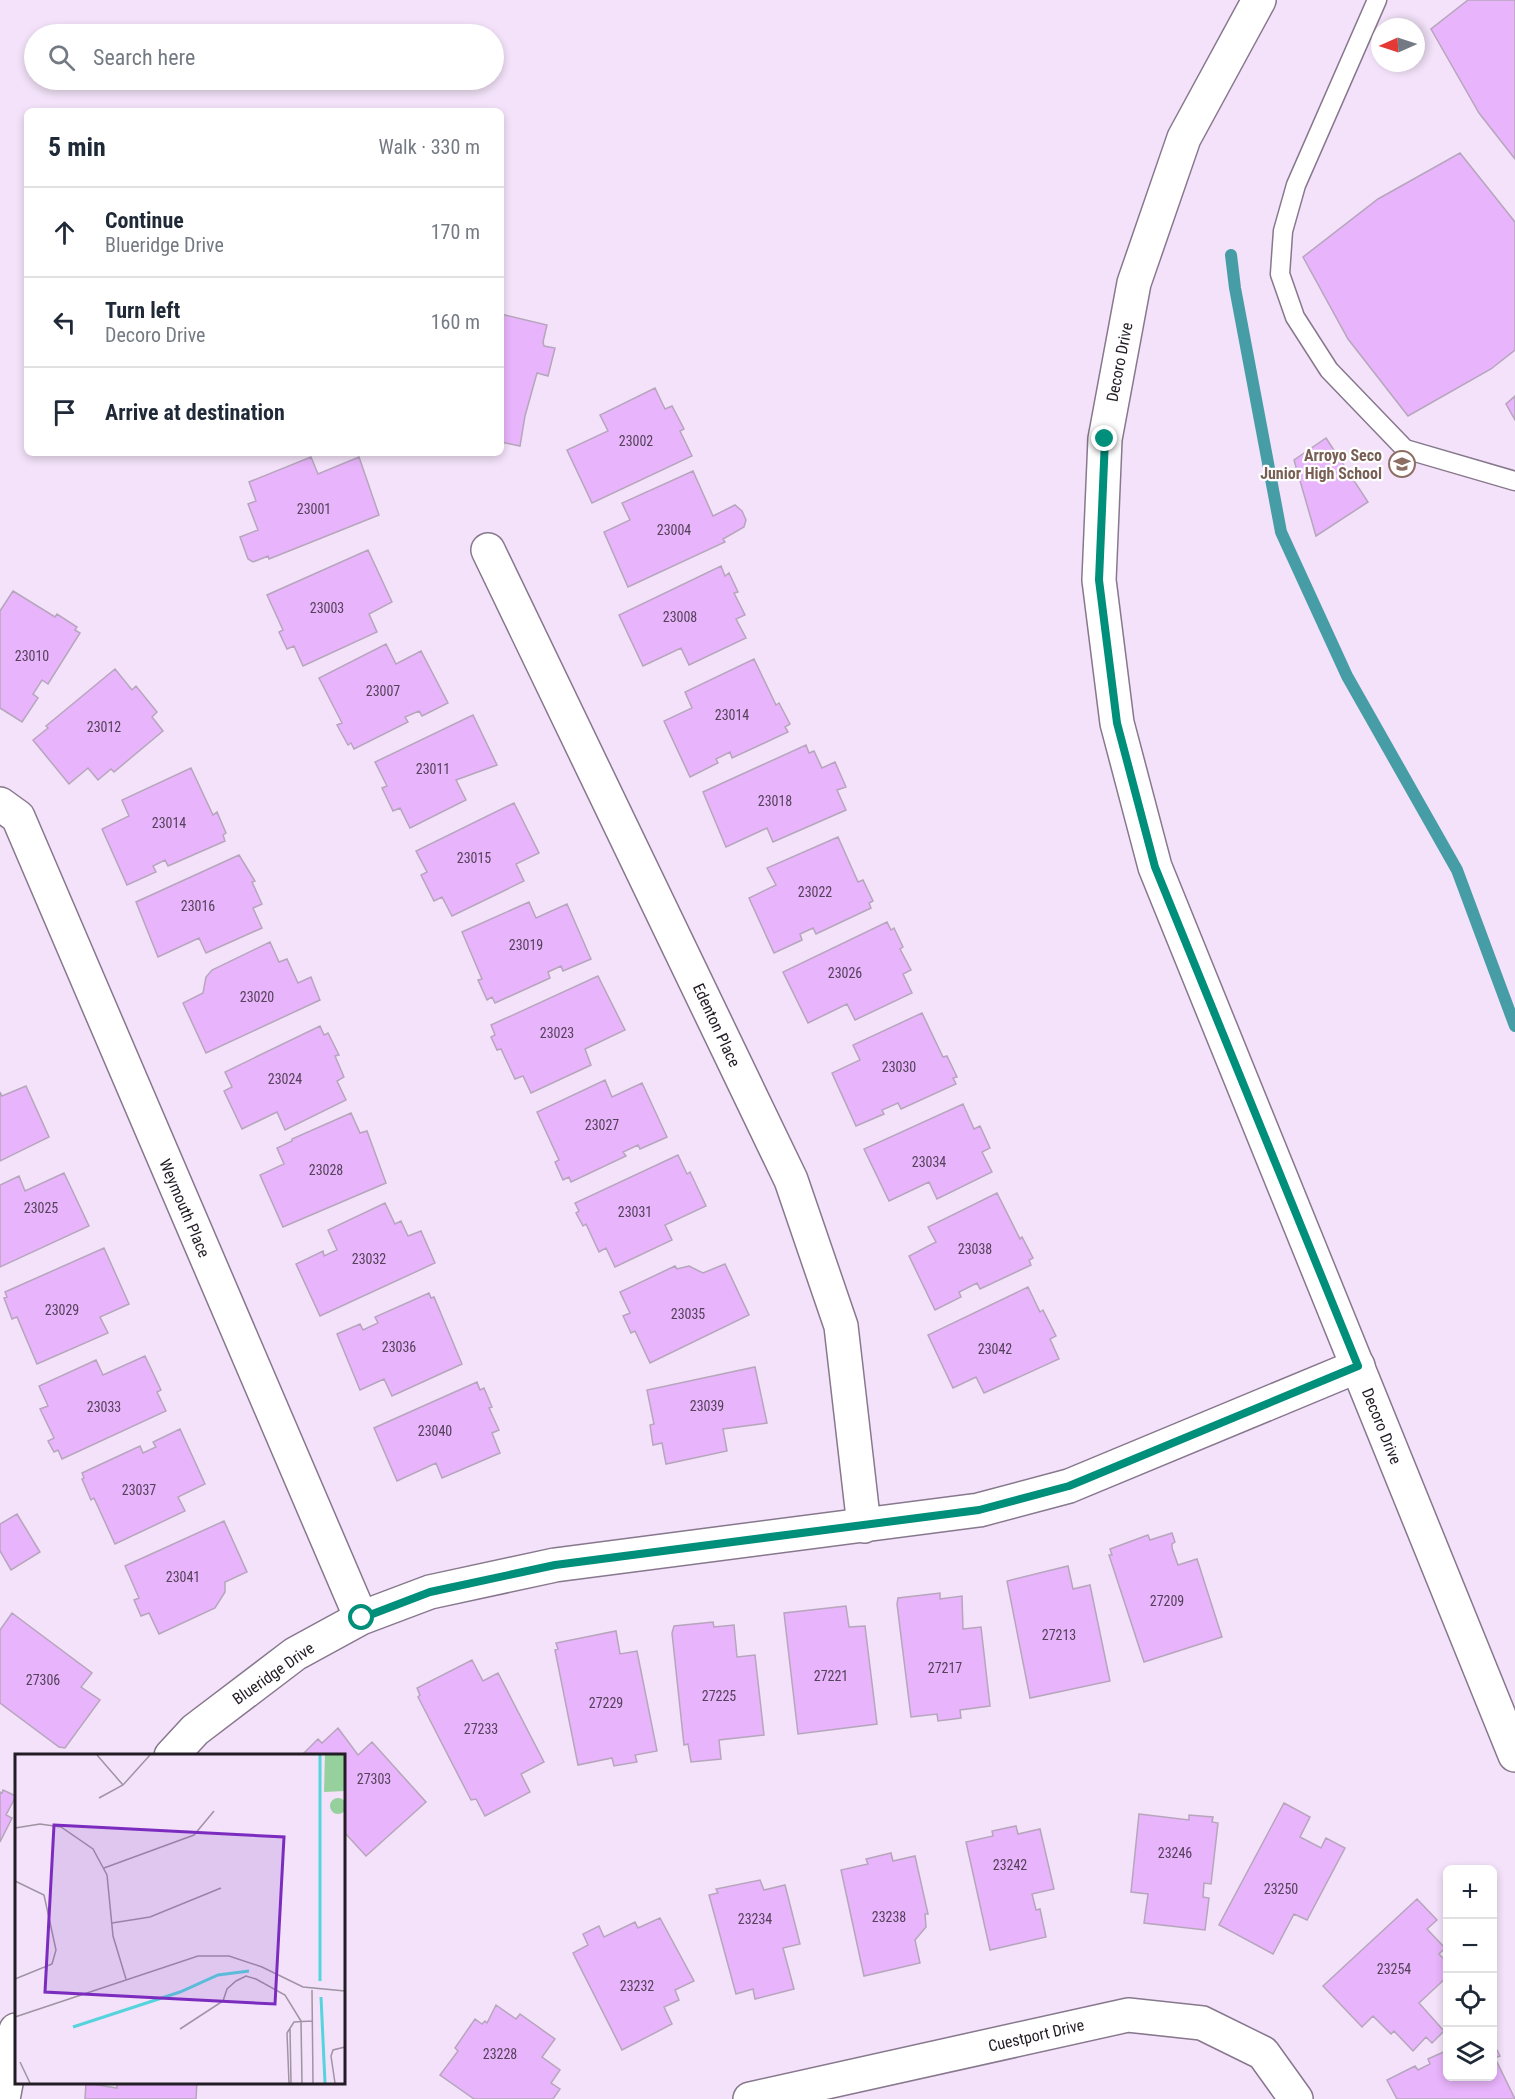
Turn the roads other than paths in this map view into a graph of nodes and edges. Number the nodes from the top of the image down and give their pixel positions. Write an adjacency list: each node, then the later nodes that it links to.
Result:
1 (1259, 0): 6 (street, Decoro Drive)
2 (1377, 0): 3 (lane)
3 (1515, 482)
4 (488, 550): 7 (street, Edenton Place)
5 (0, 804): 8 (street, Weymouth Place)
6 (1358, 1366): 7 (street, Blueridge Drive); 10 (street, Decoro Drive)
7 (864, 1526): 8 (street, Blueridge Drive)
8 (362, 1618): 9 (street, Blueridge Drive)
9 (172, 1754)
10 (1515, 1755)
11 (15, 2035): 12 (street)
12 (3, 2099)
13 (750, 2099): 14 (street, Cuestport Drive)
14 (1296, 2099)

